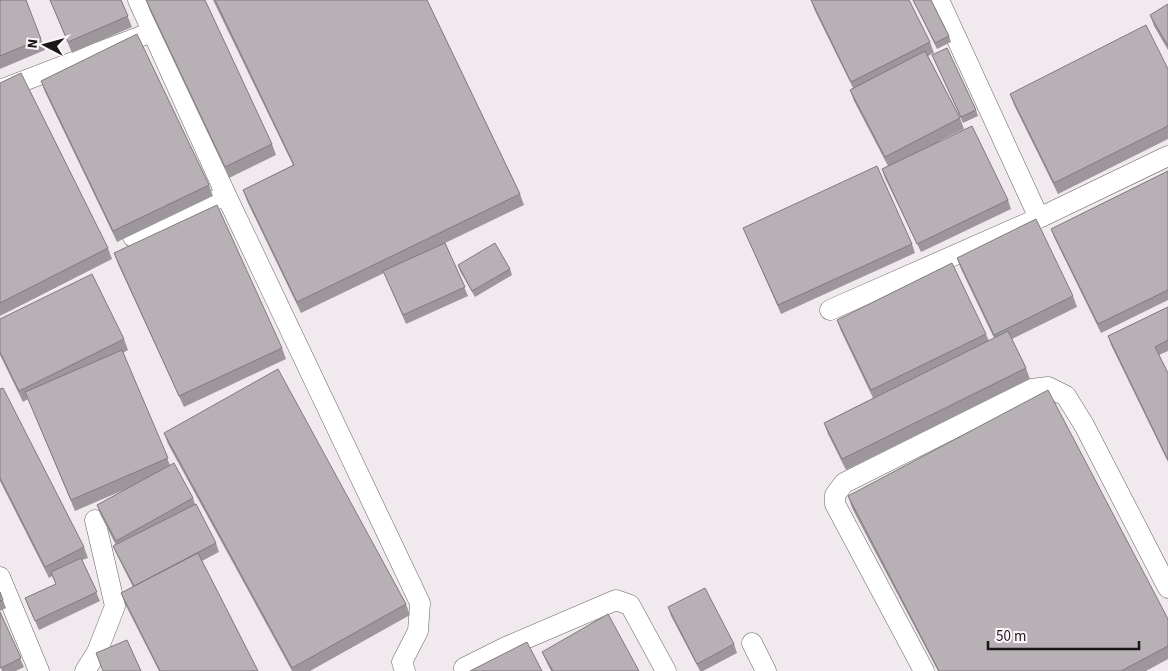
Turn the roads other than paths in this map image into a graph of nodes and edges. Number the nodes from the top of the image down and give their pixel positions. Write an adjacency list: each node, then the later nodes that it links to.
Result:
1 (138, 0): 3 (lane)
2 (939, 0): 7 (lane)
3 (152, 32): 4 (lane); 6 (lane)
4 (0, 90)
5 (1168, 156): 7 (lane)
6 (226, 195): 8 (lane); 17 (lane)
7 (1039, 218): 9 (lane)
8 (133, 237)
9 (830, 310)
10 (95, 520): 16 (lane)
11 (0, 577): 15 (lane)
12 (1168, 588): 20 (lane)
13 (752, 643): 19 (lane)
14 (464, 668): 18 (lane)
15 (39, 671)
16 (85, 671)
17 (405, 671)
18 (666, 671)
19 (766, 671)
20 (924, 671)

